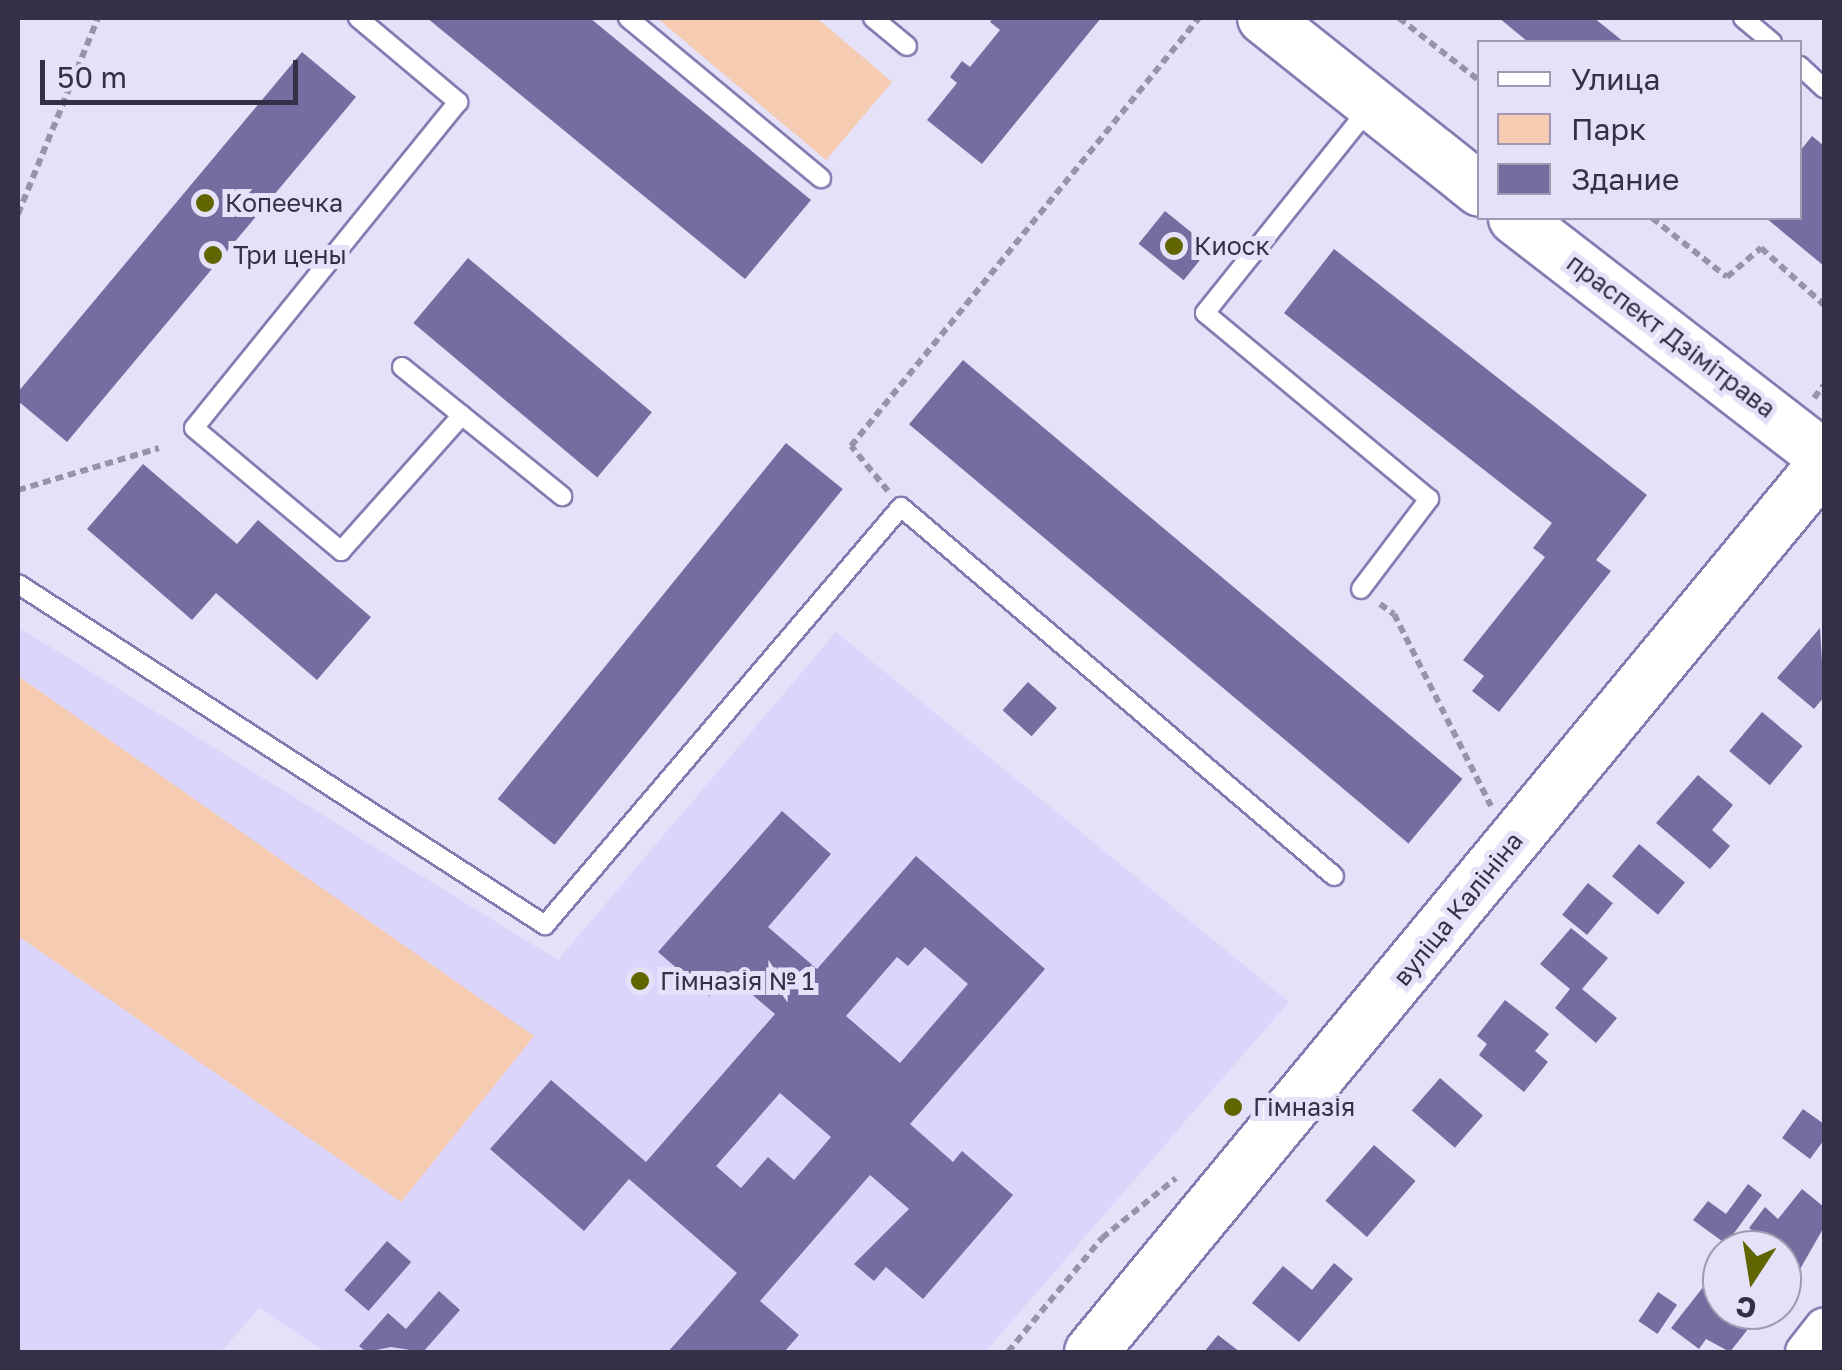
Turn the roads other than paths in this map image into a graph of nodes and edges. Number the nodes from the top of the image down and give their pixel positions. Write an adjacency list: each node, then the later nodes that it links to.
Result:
1 (358, 18): 15 (lane)
2 (628, 18): 11 (lane)
3 (873, 18): 7 (lane)
4 (1264, 18): 10 (main road)
5 (1743, 18): 6 (lane)
6 (1770, 40)
7 (907, 46)
8 (1802, 68): 9 (lane)
9 (1824, 88)
10 (1370, 107): 12 (main road); 19 (lane)
11 (820, 178)
12 (1477, 188)
13 (1518, 220): 16 (main road, праспект Дзімітрава)
14 (402, 367): 15 (lane)
15 (462, 415): 17 (lane)
16 (1824, 460): 22 (main road, вуліца Калініна)
17 (562, 496)
18 (18, 584): 20 (lane)
19 (1361, 589)
20 (1334, 876)
21 (1824, 1328): 23 (street)
22 (1091, 1352)
23 (1805, 1352)

